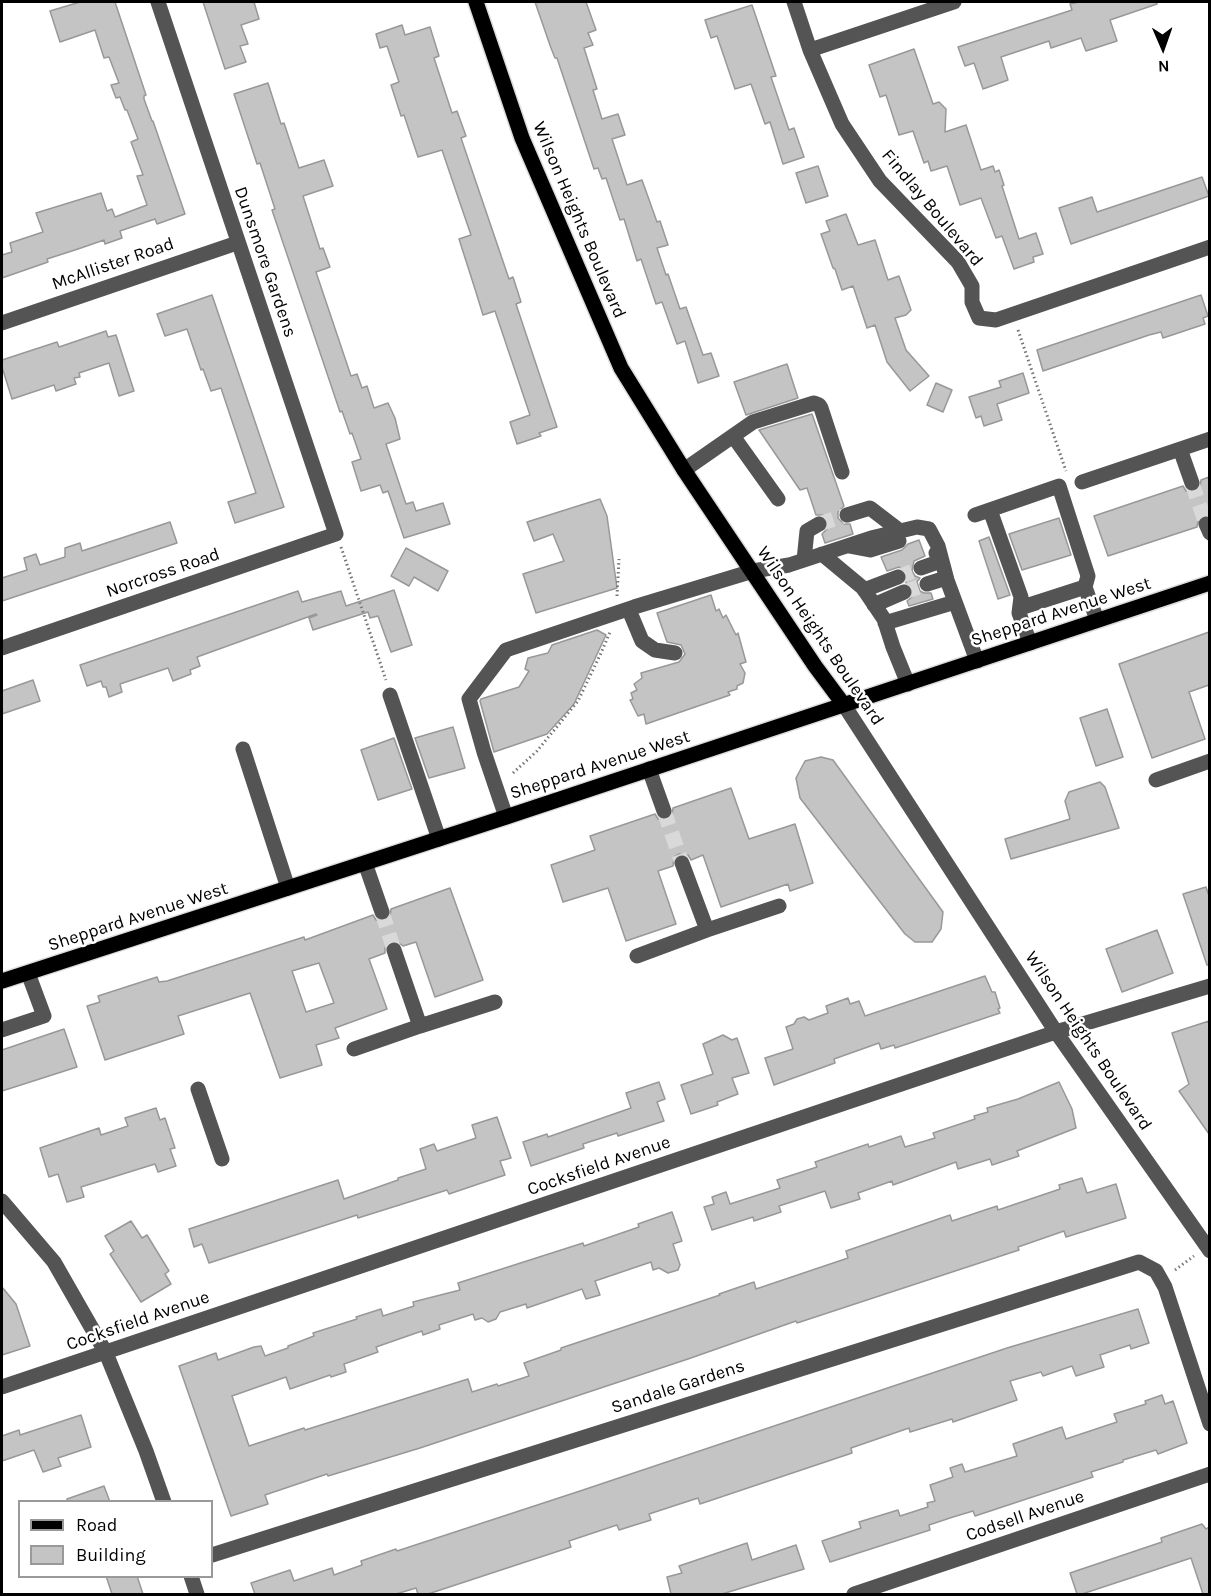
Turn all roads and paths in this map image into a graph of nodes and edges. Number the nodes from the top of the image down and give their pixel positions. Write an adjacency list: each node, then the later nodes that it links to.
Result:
1 (158, 2): 6 (street, Dunsmore Gardens)
2 (476, 2): 13 (main road, Wilson Heights Boulevard)
3 (794, 2): 5 (street, Findlay Boulevard)
4 (954, 2): 5 (street)
5 (810, 50): 8 (street, Findlay Boulevard)
6 (237, 243): 9 (street, McAllister Road); 21 (street, Dunsmore Gardens)
7 (1209, 247): 8 (street, Findlay Boulevard)
8 (1012, 314): 15 (path)
9 (2, 323)
10 (733, 436): 13 (street); 14 (street); 17 (street)
11 (1209, 440): 12 (street)
12 (1180, 449): 15 (street); 16 (street)
13 (684, 470): 28 (main road, Wilson Heights Boulevard)
14 (842, 472)
15 (1075, 480)
16 (1192, 483)
17 (778, 499)
18 (847, 515): 20 (street)
19 (819, 524): 25 (street)
20 (900, 531): 22 (street); 26 (street)
21 (336, 534): 44 (street, Norcross Road); 48 (path)
22 (847, 546): 23 (street); 26 (street)
23 (822, 554): 25 (street); 34 (street)
24 (619, 559): 40 (path)
25 (804, 560): 28 (street)
26 (941, 561): 27 (street); 30 (street)
27 (921, 568)
28 (753, 572): 39 (street); 49 (main road, Wilson Heights Boulevard)
29 (898, 577): 34 (street)
30 (946, 578): 31 (street); 36 (street)
31 (927, 584)
32 (1209, 584): 41 (main road, Sheppard Avenue West)
33 (1085, 587): 38 (street); 38 (street); 41 (street)
34 (864, 590): 37 (street)
35 (904, 592): 37 (street)
36 (955, 602): 42 (street); 46 (street)
37 (874, 604): 42 (street)
38 (1020, 608): 43 (street)
39 (629, 610): 40 (street); 45 (street)
40 (613, 615): 53 (path); 56 (street)
41 (1097, 620): 43 (main road, Sheppard Avenue West)
42 (885, 623): 47 (street)
43 (1030, 643): 46 (main road, Sheppard Avenue West)
44 (2, 648)
45 (675, 653)
46 (977, 661): 47 (main road, Sheppard Avenue West)
47 (908, 684): 49 (main road, Sheppard Avenue West)
48 (390, 695): 57 (street)
49 (844, 705): 52 (main road, Sheppard Avenue West); 72 (street, Wilson Heights Boulevard)
50 (243, 749): 60 (street)
51 (1209, 761): 54 (street)
52 (650, 769): 55 (street); 56 (main road, Sheppard Avenue West)
53 (513, 773)
54 (1156, 780)
55 (664, 811)
56 (506, 817): 57 (main road, Sheppard Avenue West)
57 (439, 839): 58 (main road, Sheppard Avenue West)
58 (365, 863): 60 (main road, Sheppard Avenue West); 62 (street)
59 (682, 863): 63 (street)
60 (288, 888): 66 (main road, Sheppard Avenue West)
61 (778, 906): 63 (street)
62 (382, 912)
63 (707, 930): 65 (street)
64 (394, 950): 70 (street)
65 (637, 956)
66 (28, 973): 67 (main road, Sheppard Avenue West); 71 (street)
67 (2, 981)
68 (1209, 986): 72 (street, Cocksfield Avenue)
69 (495, 1002): 70 (street)
70 (420, 1026): 73 (street)
71 (2, 1030)
72 (1056, 1032): 77 (street, Wilson Heights Boulevard); 79 (street, Cocksfield Avenue)
73 (354, 1049)
74 (198, 1089): 75 (street)
75 (222, 1159)
76 (2, 1201): 79 (street)
77 (1208, 1249): 78 (path)
78 (1158, 1276): 81 (street); 84 (street, Sandale Gardens)
79 (106, 1353): 80 (street, Cocksfield Avenue); 83 (street)
80 (2, 1387)
81 (1209, 1424)
82 (1209, 1474): 87 (street, Codsell Avenue)
83 (163, 1500)
84 (213, 1555)
85 (191, 1578): 86 (street)
86 (197, 1594)
87 (854, 1594)

